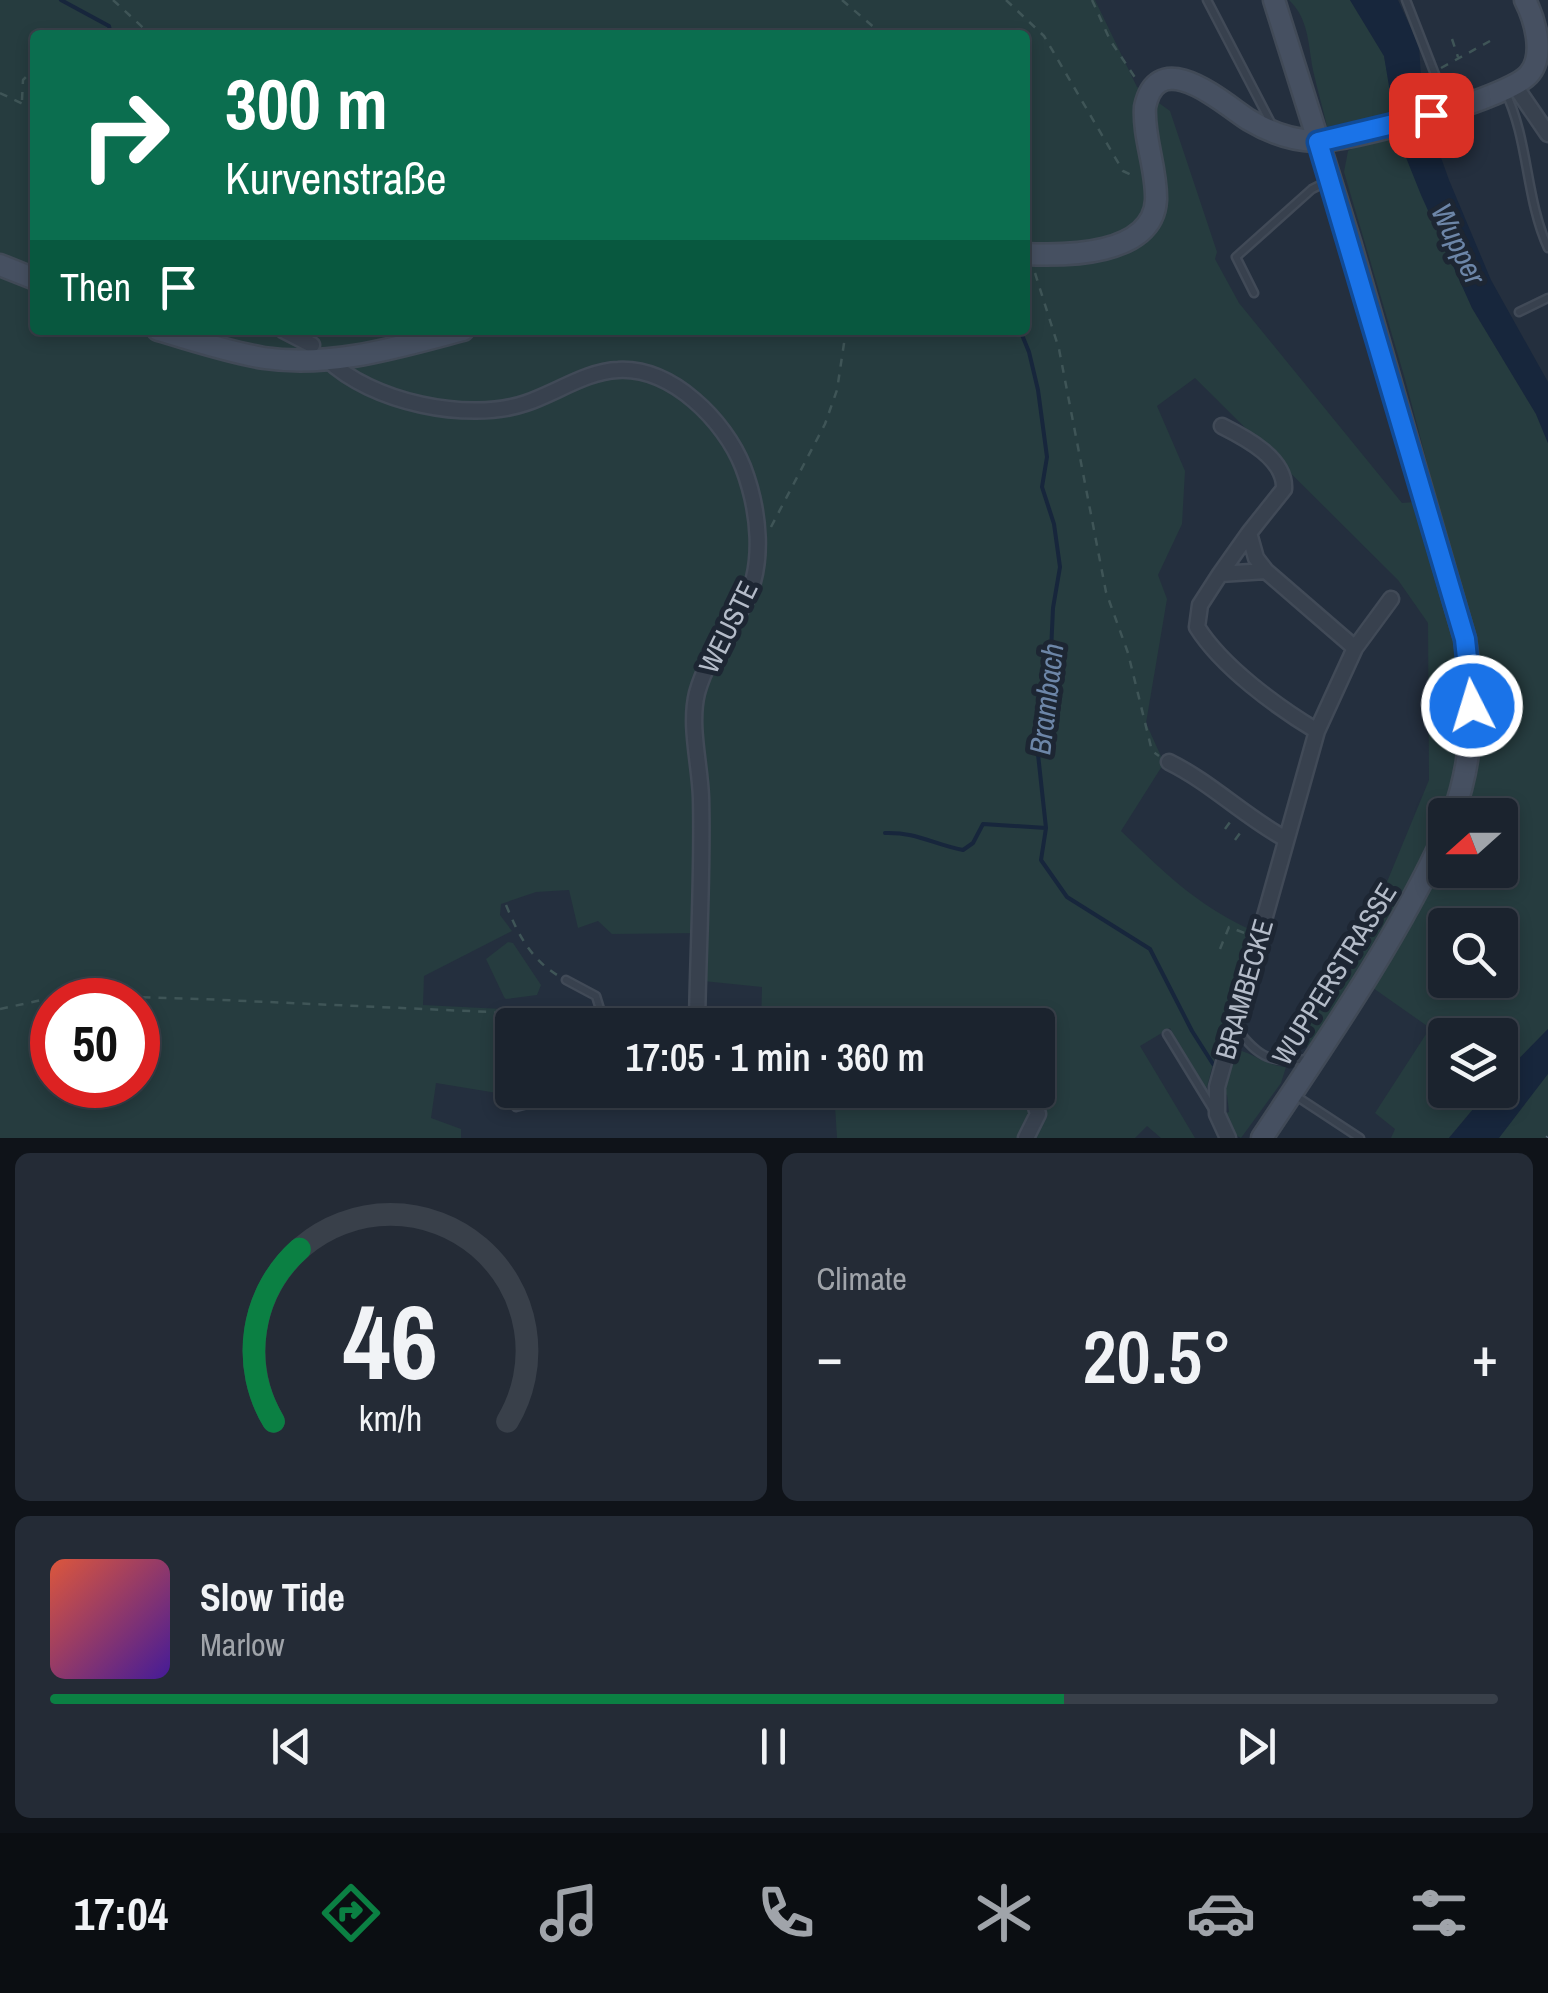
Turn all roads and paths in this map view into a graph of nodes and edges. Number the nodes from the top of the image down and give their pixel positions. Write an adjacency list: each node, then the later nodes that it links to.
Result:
1 (113, 0): 9 (path)
2 (842, 0): 10 (path)
3 (1006, 0): 26 (path)
4 (1092, 0): 18 (path)
5 (1207, 0): 22 (lane)
6 (1274, 0): 24 (main road)
7 (1406, 0): 14 (lane)
8 (1526, 0): 16 (main road)
9 (146, 30)
10 (877, 30)
11 (1452, 39): 13 (path)
12 (1490, 42): 13 (path)
13 (1458, 58): 14 (path)
14 (1435, 71): 21 (lane)
15 (30, 73): 19 (path)
16 (1510, 88): 21 (main road); 23 (street); 27 (lane)
17 (0, 92): 19 (path)
18 (1148, 95): 22 (main road); 26 (main road)
19 (22, 102): 20 (path)
20 (30, 107)
21 (1440, 113): 24 (main road)
22 (1276, 133): 24 (main road)
23 (1548, 134)
24 (1318, 142): 25 (main road)
25 (1331, 180): 32 (lane); 49 (main road)
26 (1155, 187): 28 (main road)
27 (1548, 248)
28 (1030, 255)
29 (1030, 261): 48 (path)
30 (0, 265): 31 (main road)
31 (30, 277)
32 (1254, 294)
33 (1548, 298): 34 (lane)
34 (1519, 312)
35 (177, 335): 39 (main road)
36 (291, 335): 39 (street, WEUSTE)
37 (444, 335): 39 (main road)
38 (845, 335): 42 (path)
39 (320, 352): 42 (street, WEUSTE)
40 (1222, 426): 41 (street)
41 (1249, 533): 43 (street); 44 (street)
42 (758, 556): 59 (street, WEUSTE)
43 (1266, 571): 44 (street); 46 (street)
44 (1220, 574): 47 (street)
45 (1391, 599): 46 (street, BRAMBECKE)
46 (1355, 648): 47 (street, BRAMBECKE)
47 (1317, 731): 51 (street, BRAMBECKE)
48 (1169, 762): 50 (street)
49 (1458, 798)
50 (1250, 820): 51 (street); 52 (path)
51 (1284, 838): 55 (street, BRAMBECKE)
52 (1235, 840)
53 (1428, 869): 64 (main road, WUPPERSTRASSE)
54 (506, 905): 57 (path)
55 (1258, 939): 56 (path); 62 (street, BRAMBECKE)
56 (1220, 949)
57 (566, 980): 58 (lane)
58 (600, 1008)
59 (697, 1008)
60 (0, 1009): 61 (path)
61 (495, 1013)
62 (1235, 1027): 64 (lane); 67 (street, BRAMBECKE)
63 (1167, 1034): 67 (lane)
64 (1314, 1059): 65 (main road, WUPPERSTRASSE)
65 (1292, 1094): 70 (main road, WUPPERSTRASSE); 71 (lane)
66 (1036, 1108): 68 (street)
67 (1217, 1114): 69 (street)
68 (1026, 1138)
69 (1228, 1138)
70 (1262, 1138)
71 (1360, 1138)

